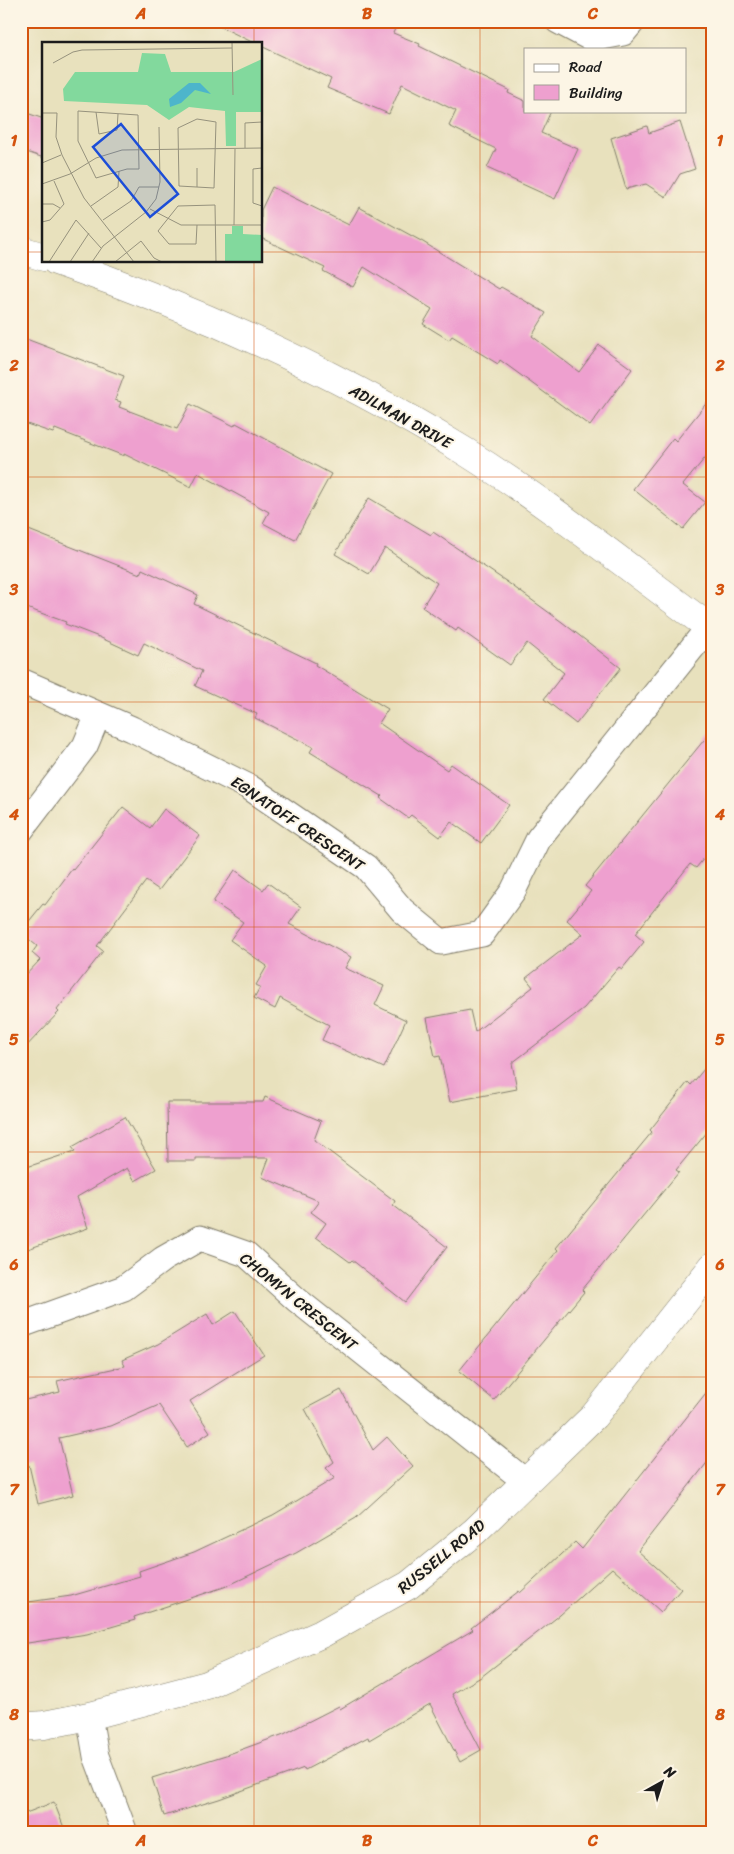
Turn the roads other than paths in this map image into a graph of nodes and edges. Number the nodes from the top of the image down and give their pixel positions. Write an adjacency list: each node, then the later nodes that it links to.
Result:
1 (558, 21): 2 (street)
2 (633, 21)
3 (21, 250): 4 (street)
4 (42, 256)
5 (59, 262): 6 (street, ADILMAN DRIVE)
6 (711, 626): 8 (street, EGNATOFF CRESCENT)
7 (21, 681): 8 (street, EGNATOFF CRESCENT)
8 (98, 715): 9 (street)
9 (21, 830)
10 (713, 1266): 12 (street, RUSSELL ROAD)
11 (21, 1325): 12 (street, CHOMYN CRESCENT)
12 (525, 1482): 13 (street, RUSSELL ROAD)
13 (89, 1716): 14 (street, RUSSELL ROAD); 15 (street)
14 (21, 1727)
15 (125, 1833)

